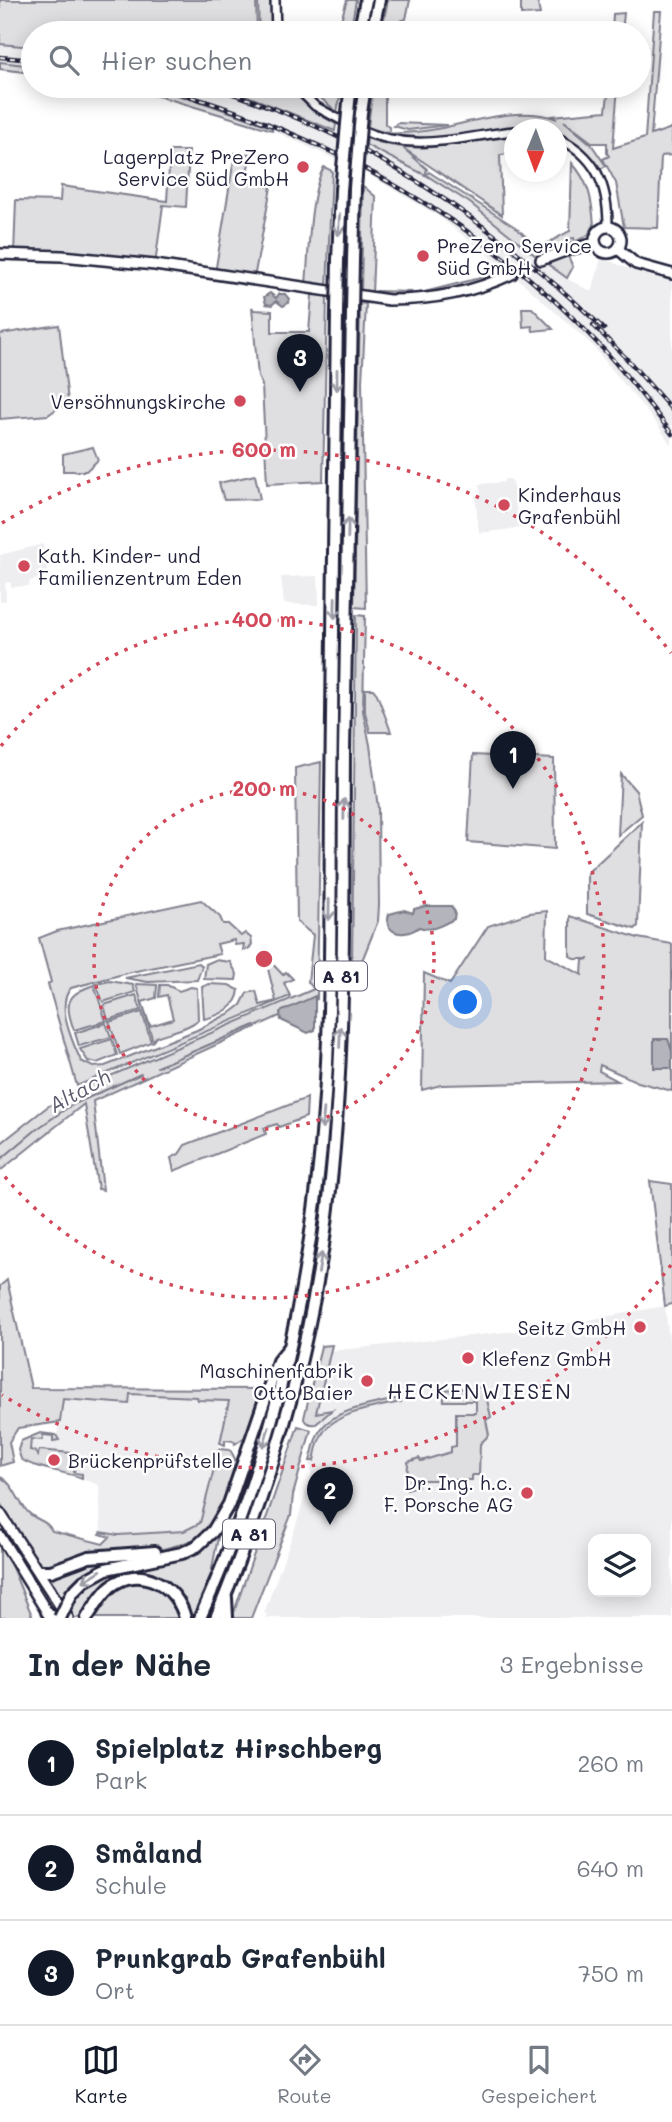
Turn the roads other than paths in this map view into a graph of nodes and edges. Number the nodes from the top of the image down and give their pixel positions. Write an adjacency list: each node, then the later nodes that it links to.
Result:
1 (275, 0): 4 (street)
2 (366, 0): 5 (highway)
3 (379, 0): 6 (highway)
4 (276, 21)
5 (362, 21)
6 (375, 21)
7 (306, 98): 10 (street)
8 (350, 98): 19 (highway, A 81, one-way to 19, bridge)
9 (364, 98): 24 (highway, A 81, one-way to 9, bridge)
10 (504, 133)
11 (567, 144): 12 (street)
12 (608, 226): 13 (main road); 14 (main road)
13 (595, 243): 14 (main road); 16 (main road)
14 (618, 249): 18 (main road)
15 (0, 254): 17 (main road)
16 (541, 260)
17 (512, 274)
18 (672, 274)
19 (290, 1347): 22 (highway); 30 (highway, A 81, one-way to 30)
20 (0, 1513): 23 (main road)
21 (0, 1536): 25 (main road)
22 (202, 1541): 23 (highway); 27 (highway, one-way to 27, bridge)
23 (39, 1571): 28 (main road)
24 (226, 1592): 31 (highway, A 81); 32 (highway)
25 (50, 1616)
26 (88, 1617): 29 (highway)
27 (60, 1618)
28 (68, 1618)
29 (185, 1618)
30 (200, 1618)
31 (216, 1618)
32 (226, 1618)

